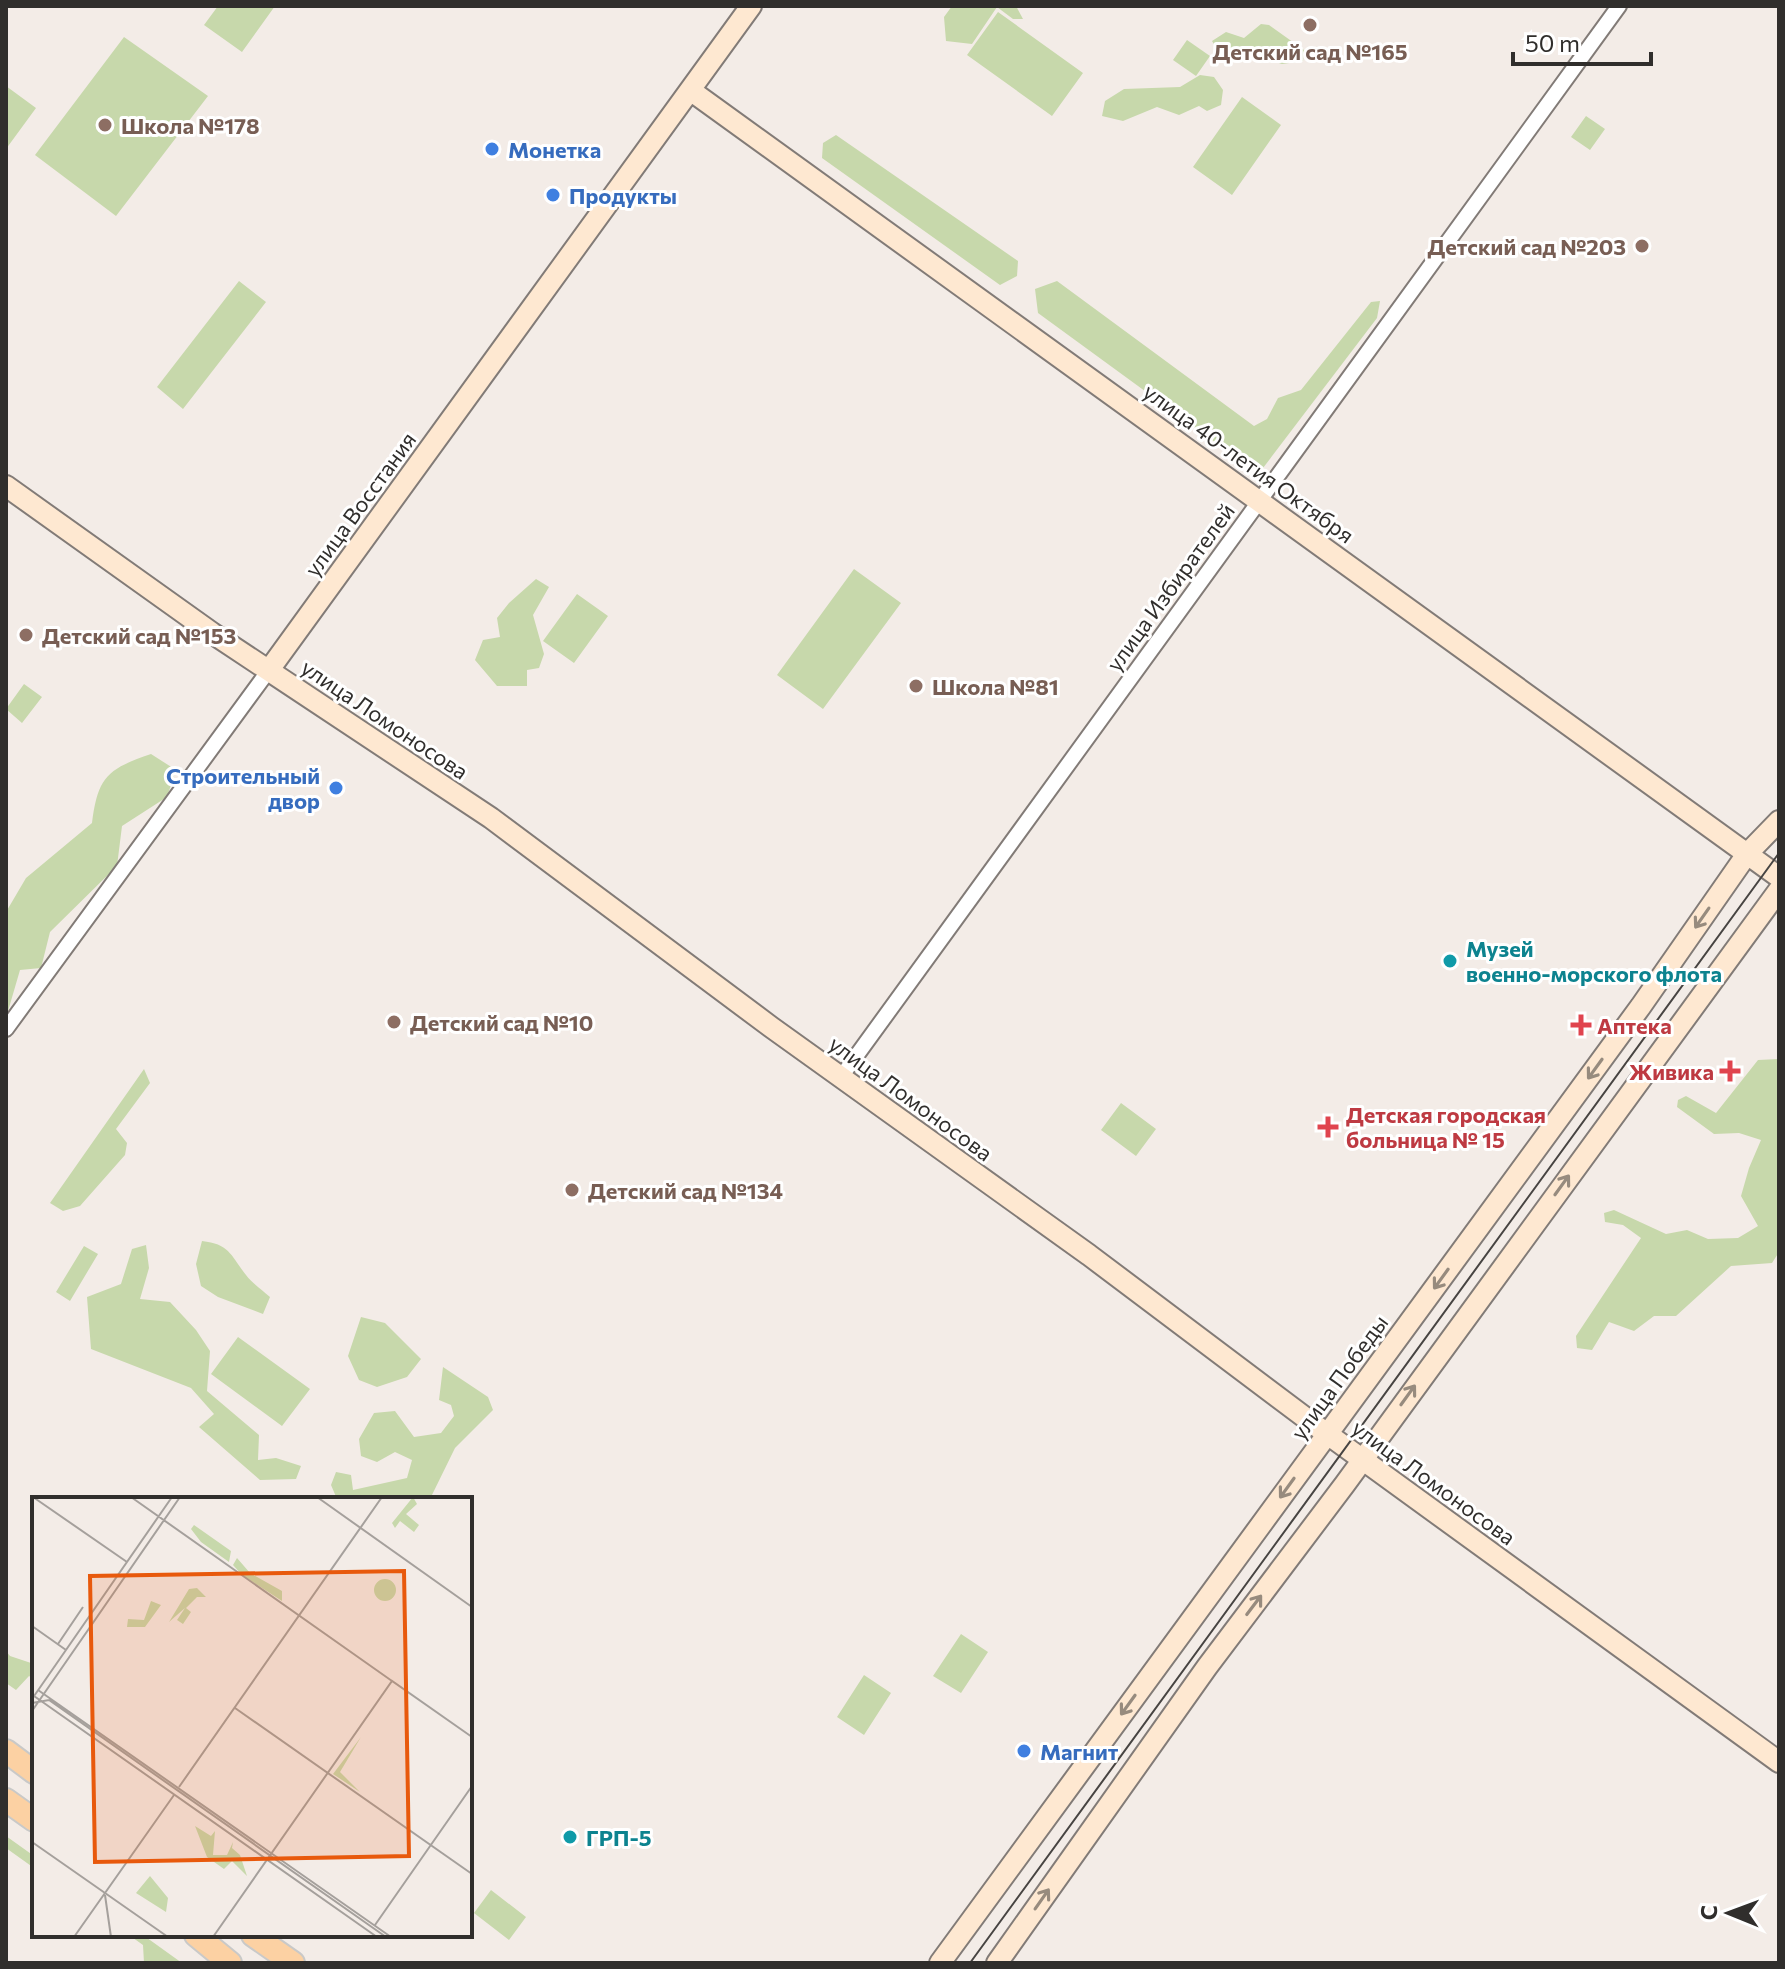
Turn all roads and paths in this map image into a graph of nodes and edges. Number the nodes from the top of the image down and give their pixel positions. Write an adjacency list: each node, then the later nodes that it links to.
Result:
1 (751, 6): 3 (main road, улица Восстания)
2 (1619, 6): 5 (street, улица Избирателей)
3 (690, 90): 5 (main road, улица 40-летия Октября); 6 (main road, улица Восстания)
4 (6, 486): 6 (main road, улица Ломоносова)
5 (1260, 500): 8 (main road, улица 40-летия Октября); 12 (street, улица Избирателей)
6 (269, 670): 11 (street, улица Восстания); 12 (main road, улица Ломоносова)
7 (1779, 821): 8 (main road, улица Победы)
8 (1747, 854): 9 (main road, улица 40-летия Октября); 13 (main road, улица Победы, one-way to 13)
9 (1779, 877)
10 (1779, 890): 14 (main road, one-way to 10)
11 (6, 1029)
12 (841, 1077): 13 (main road, улица Ломоносова)
13 (1327, 1434): 14 (main road, улица Ломоносова); 24 (main road, улица Победы, one-way to 24)
14 (1362, 1459): 16 (main road, улица Ломоносова); 25 (main road, one-way to 14)
15 (6, 1751): 17 (main road)
16 (1779, 1762)
17 (32, 1770)
18 (6, 1800): 19 (main road)
19 (32, 1819)
20 (198, 1937): 22 (main road)
21 (256, 1937): 23 (main road)
22 (230, 1963)
23 (293, 1963)
24 (940, 1963)
25 (997, 1963)

